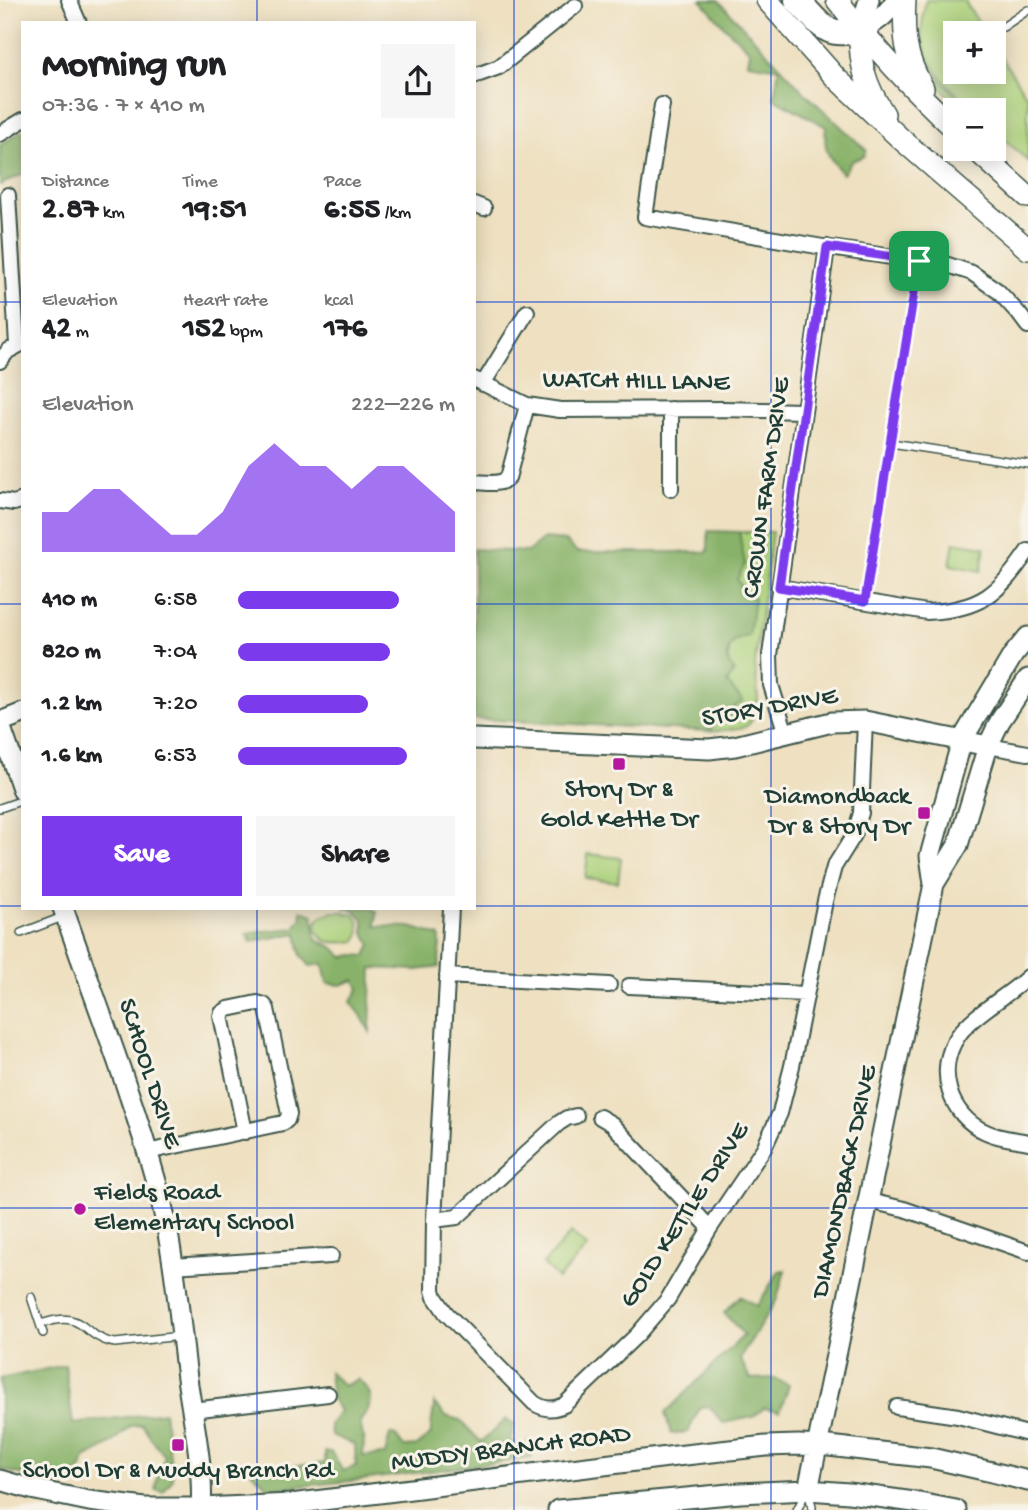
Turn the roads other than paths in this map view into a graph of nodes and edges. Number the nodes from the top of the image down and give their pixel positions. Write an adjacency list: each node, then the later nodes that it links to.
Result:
1 (69, 0): 10 (street)
2 (767, 0): 19 (main road)
3 (797, 0): 12 (highway)
4 (836, 0): 12 (main road)
5 (869, 0): 12 (street)
6 (896, 0): 12 (street)
7 (905, 0): 15 (main road)
8 (576, 6): 13 (street)
9 (1028, 10): 11 (lane)
10 (78, 21)
11 (1006, 25)
12 (860, 29): 16 (main road); 19 (main road)
13 (476, 75)
14 (662, 105): 23 (street)
15 (943, 116)
16 (943, 118)
17 (21, 121): 18 (street)
18 (0, 134)
19 (901, 139): 24 (main road)
20 (988, 161): 22 (main road)
21 (8, 195): 28 (street)
22 (1028, 197)
23 (827, 247): 25 (street); 33 (street, CROWN FARM DRIVE)
24 (1028, 249)
25 (919, 261): 27 (street); 34 (lane)
26 (527, 312): 30 (street)
27 (1028, 326)
28 (20, 344): 29 (street)
29 (0, 361)
30 (479, 382): 31 (street, WATCH HILL LANE)
31 (527, 405): 32 (street, WATCH HILL LANE); 36 (street)
32 (671, 410): 33 (street, WATCH HILL LANE); 37 (street)
33 (803, 411): 41 (street, CROWN FARM DRIVE)
34 (891, 443): 35 (lane); 42 (lane)
35 (1028, 464)
36 (476, 482)
37 (671, 489)
38 (0, 501): 39 (street)
39 (21, 501)
40 (1028, 551): 42 (street)
41 (779, 587): 42 (street); 48 (street, CROWN FARM DRIVE)
42 (865, 601)
43 (1028, 637): 50 (street, DIAMONDBACK DRIVE)
44 (1028, 679): 51 (street, DIAMONDBACK DRIVE)
45 (21, 714): 47 (street)
46 (865, 721): 48 (street, STORY DRIVE); 50 (street, STORY DRIVE); 64 (street, GOLD KETTLE DRIVE)
47 (0, 723): 53 (street)
48 (786, 734): 49 (street, STORY DRIVE)
49 (476, 738)
50 (962, 740): 51 (street, STORY DRIVE); 56 (street, DIAMONDBACK DRIVE)
51 (988, 746): 52 (street); 56 (street, DIAMONDBACK DRIVE)
52 (1028, 753)
53 (21, 785)
54 (21, 801): 55 (lane)
55 (0, 808)
56 (934, 884): 70 (street, DIAMONDBACK DRIVE)
57 (451, 910): 60 (street, GOLD KETTLE DRIVE)
58 (64, 912): 59 (lane); 69 (street, SCHOOL DRIVE)
59 (21, 933)
60 (447, 976): 62 (street); 71 (street, GOLD KETTLE DRIVE)
61 (1028, 976): 68 (street)
62 (610, 985)
63 (629, 986): 64 (street)
64 (806, 994): 72 (street, GOLD KETTLE DRIVE)
65 (576, 1116): 71 (street)
66 (600, 1117): 72 (street)
67 (245, 1132): 67 (street); 69 (street)
68 (1028, 1142)
69 (147, 1152): 75 (street, SCHOOL DRIVE)
70 (869, 1201): 73 (street); 84 (street, DIAMONDBACK DRIVE)
71 (434, 1220): 72 (street, GOLD KETTLE DRIVE)
72 (710, 1228)
73 (1028, 1252)
74 (331, 1256): 75 (street)
75 (172, 1266): 79 (street, SCHOOL DRIVE)
76 (31, 1297): 77 (lane)
77 (40, 1324): 78 (lane); 79 (lane)
78 (43, 1334)
79 (182, 1336): 82 (street, SCHOOL DRIVE)
80 (328, 1394): 82 (street)
81 (897, 1407): 83 (street)
82 (192, 1410): 88 (street, SCHOOL DRIVE)
83 (1028, 1434)
84 (817, 1445): 86 (street, MUDDY BRANCH ROAD); 87 (street, DIAMONDBACK DRIVE); 88 (street, MUDDY BRANCH ROAD)
85 (0, 1480): 88 (street, MUDDY BRANCH ROAD)
86 (1028, 1481)
87 (807, 1490): 89 (street); 90 (lane); 91 (lane); 92 (street)
88 (201, 1509)
89 (558, 1510)
90 (797, 1510)
91 (812, 1510)
92 (956, 1510)

